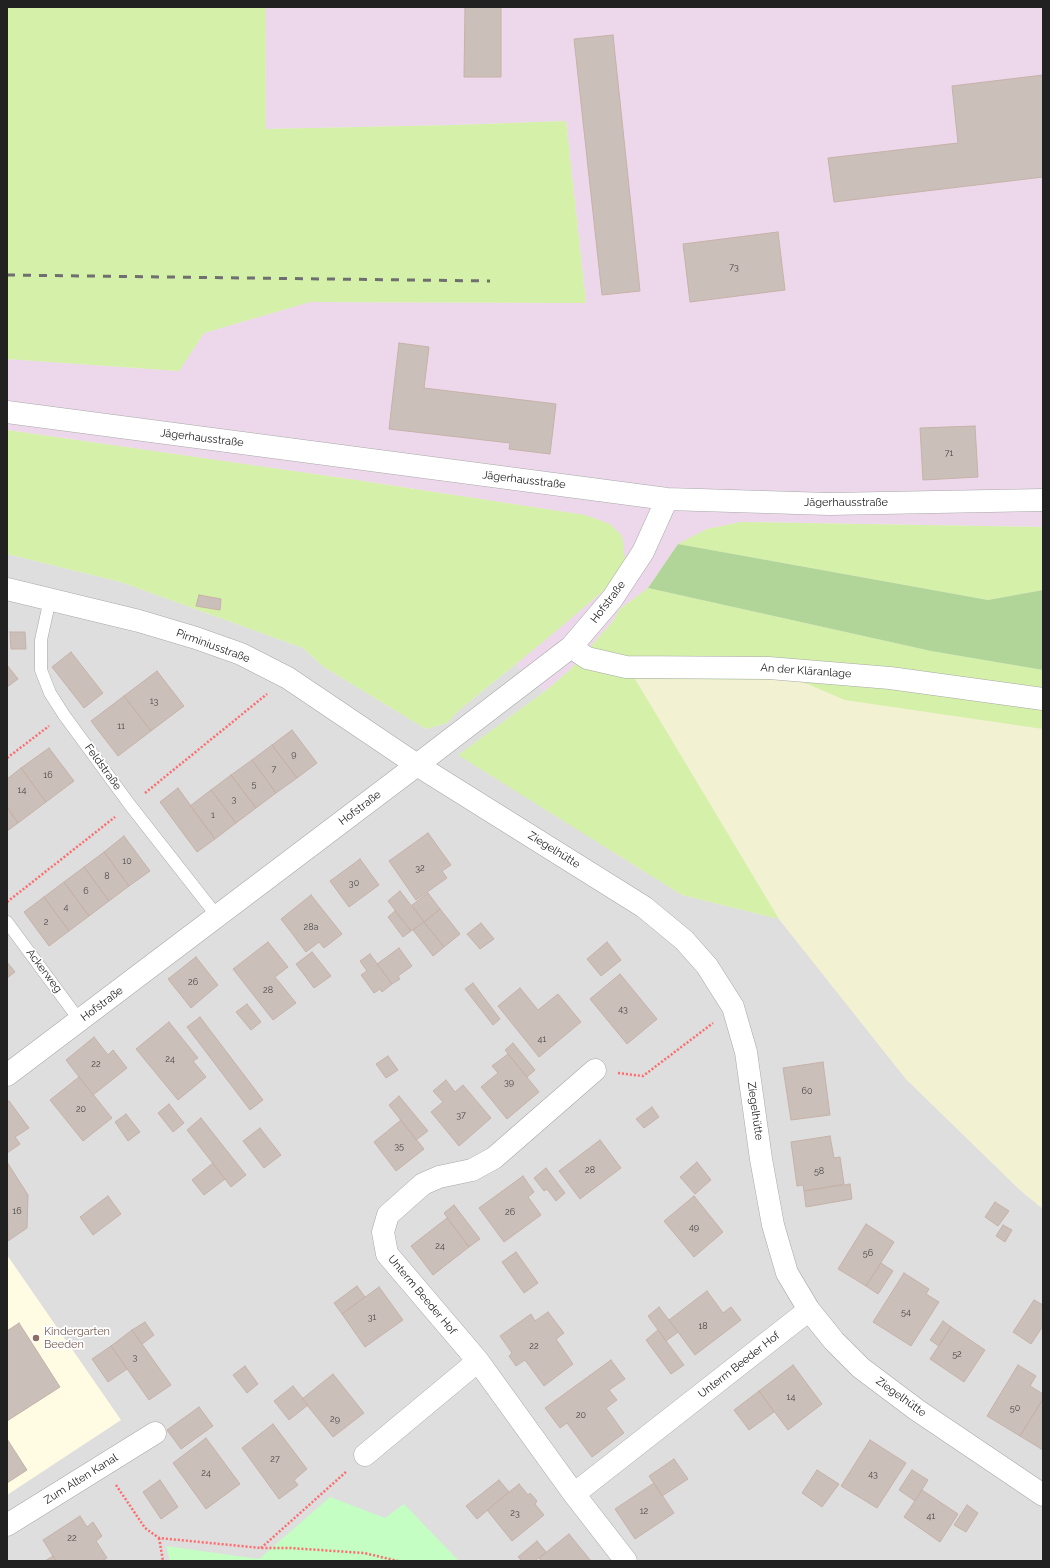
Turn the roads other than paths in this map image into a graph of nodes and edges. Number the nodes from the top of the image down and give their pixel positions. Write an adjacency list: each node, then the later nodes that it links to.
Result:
1 (7, 412): 2 (street, Jägerhausstraße)
2 (667, 499): 3 (street, Jägerhausstraße); 6 (street, Hofstraße)
3 (1043, 500)
4 (7, 589): 5 (street, Pirminiusstraße)
5 (50, 599): 8 (street, Pirminiusstraße); 9 (lane, Feldstraße)
6 (572, 647): 7 (street, An der Kläranlage); 8 (street, Hofstraße)
7 (1043, 699)
8 (417, 765): 9 (street, Hofstraße); 14 (street, Ziegelhütte)
9 (217, 916): 11 (street, Hofstraße)
10 (7, 922): 11 (lane, Ackerweg)
11 (80, 1021): 13 (street, Hofstraße)
12 (595, 1070): 15 (street, Unterm Beeder Hof)
13 (7, 1075)
14 (809, 1310): 18 (street, Unterm Beeder Hof); 19 (street, Ziegelhütte)
15 (478, 1361): 17 (street); 18 (street, Unterm Beeder Hof)
16 (155, 1433): 20 (street, Zum Alten Kanal)
17 (365, 1455)
18 (574, 1494): 21 (street, Unterm Beeder Hof)
19 (1043, 1495)
20 (7, 1525)
21 (626, 1561)

